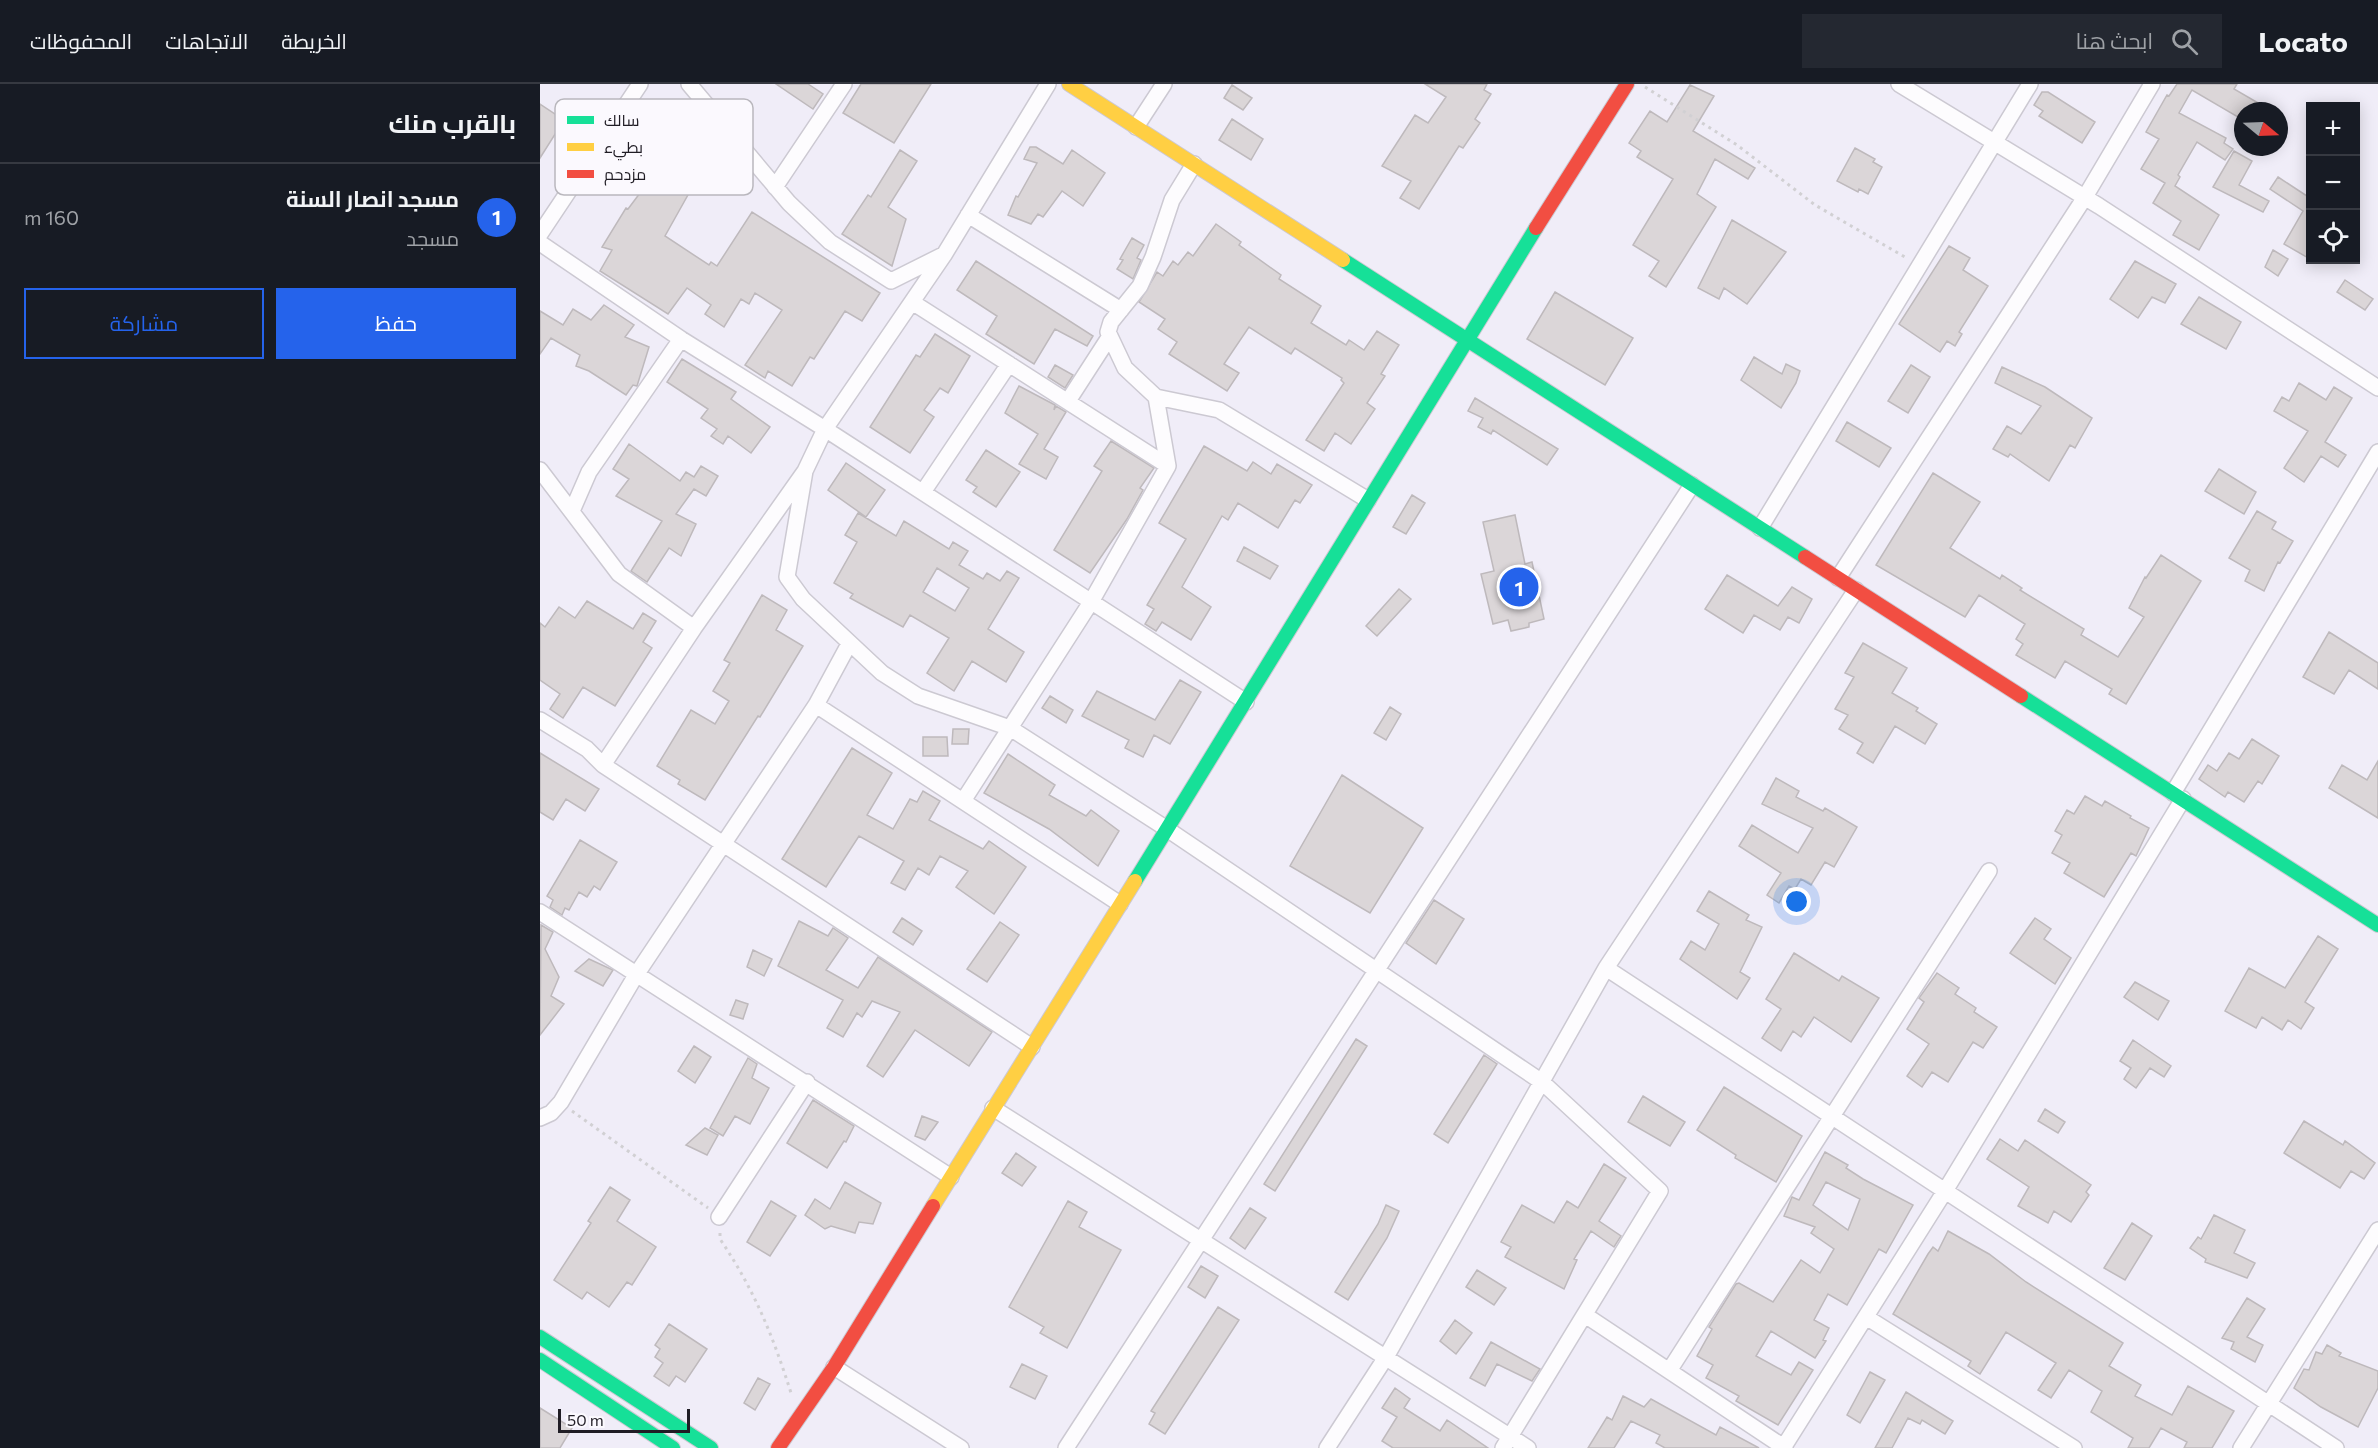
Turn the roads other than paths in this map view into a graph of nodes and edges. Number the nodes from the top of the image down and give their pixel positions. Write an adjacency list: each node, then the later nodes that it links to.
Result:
1 (640, 84): 11 (street)
2 (689, 84): 12 (street)
3 (844, 84): 17 (street)
4 (1047, 84): 20 (street)
5 (1069, 84): 13 (street)
6 (1164, 84): 13 (street)
7 (1628, 84): 28 (street)
8 (1899, 84): 14 (street)
9 (2030, 84): 14 (street)
10 (2152, 84): 19 (street)
11 (630, 99)
12 (702, 99)
13 (1136, 127): 16 (street)
14 (1995, 142): 19 (street); 42 (street)
15 (753, 161): 17 (street)
16 (1194, 164): 25 (street); 28 (street)
17 (775, 187): 23 (street)
18 (566, 195): 21 (street)
19 (2085, 197): 30 (street); 43 (street)
20 (968, 215): 23 (street); 25 (street)
21 (540, 234)
22 (540, 243): 27 (street)
23 (944, 255): 24 (street)
24 (912, 302): 29 (street); 33 (street)
25 (1121, 310): 26 (street)
26 (1110, 336): 31 (street); 32 (street)
27 (681, 339): 33 (street); 41 (street)
28 (1465, 339): 38 (street); 40 (street)
29 (1009, 364): 32 (street); 39 (street)
30 (2378, 388)
31 (1156, 397): 35 (street); 40 (street)
32 (1068, 401): 35 (street)
33 (825, 429): 37 (street); 39 (street)
34 (2378, 452): 53 (street)
35 (1168, 466): 45 (street)
36 (540, 470): 41 (street)
37 (805, 471): 46 (street); 47 (street)
38 (1692, 484): 42 (street); 62 (street)
39 (923, 492): 45 (street)
40 (1368, 500): 48 (street)
41 (572, 511): 46 (street)
42 (1760, 528): 43 (street)
43 (1838, 578): 44 (street)
44 (1856, 590): 53 (street); 61 (street)
45 (1091, 602): 48 (street); 51 (street)
46 (694, 628): 52 (street)
47 (849, 644): 49 (street); 51 (street)
48 (1246, 702): 55 (street)
49 (816, 705): 54 (street); 56 (street)
50 (540, 720): 52 (street)
51 (1010, 728): 54 (street); 55 (street)
52 (603, 765): 56 (street)
53 (2178, 796): 60 (street); 71 (street)
54 (963, 801): 58 (street)
55 (1167, 829): 58 (street); 62 (street)
56 (722, 841): 63 (street); 64 (street)
57 (1989, 871): 68 (street)
58 (1120, 904): 64 (street)
59 (540, 912): 63 (street)
60 (2378, 925)
61 (1606, 968): 66 (street); 68 (street)
62 (1377, 971): 66 (street); 74 (street)
63 (636, 975): 65 (street); 69 (street)
64 (1032, 1047): 67 (street)
65 (807, 1082): 70 (street); 72 (street)
66 (1542, 1082): 75 (street); 78 (street)
67 (993, 1108): 70 (street); 74 (street)
68 (1832, 1117): 71 (street); 81 (street)
69 (540, 1118)
70 (951, 1177): 80 (street)
71 (1945, 1191): 76 (street); 82 (street)
72 (719, 1216)
73 (2378, 1230): 82 (street)
74 (1201, 1240): 78 (street); 88 (street)
75 (1585, 1315): 81 (street); 83 (street)
76 (1866, 1317): 91 (street); 92 (street)
77 (540, 1337): 85 (street)
78 (1386, 1357): 83 (street); 89 (street)
79 (540, 1360): 84 (street)
80 (834, 1367): 86 (street); 87 (street)
81 (1669, 1371): 91 (street)
82 (2269, 1404): 93 (street); 94 (street)
83 (1507, 1442): 90 (street)
84 (673, 1448)
85 (711, 1448)
86 (778, 1448)
87 (961, 1448)
88 (1066, 1448)
89 (1327, 1448)
90 (1528, 1448)
91 (1784, 1448)
92 (2074, 1448)
93 (2241, 1448)
94 (2336, 1448)

